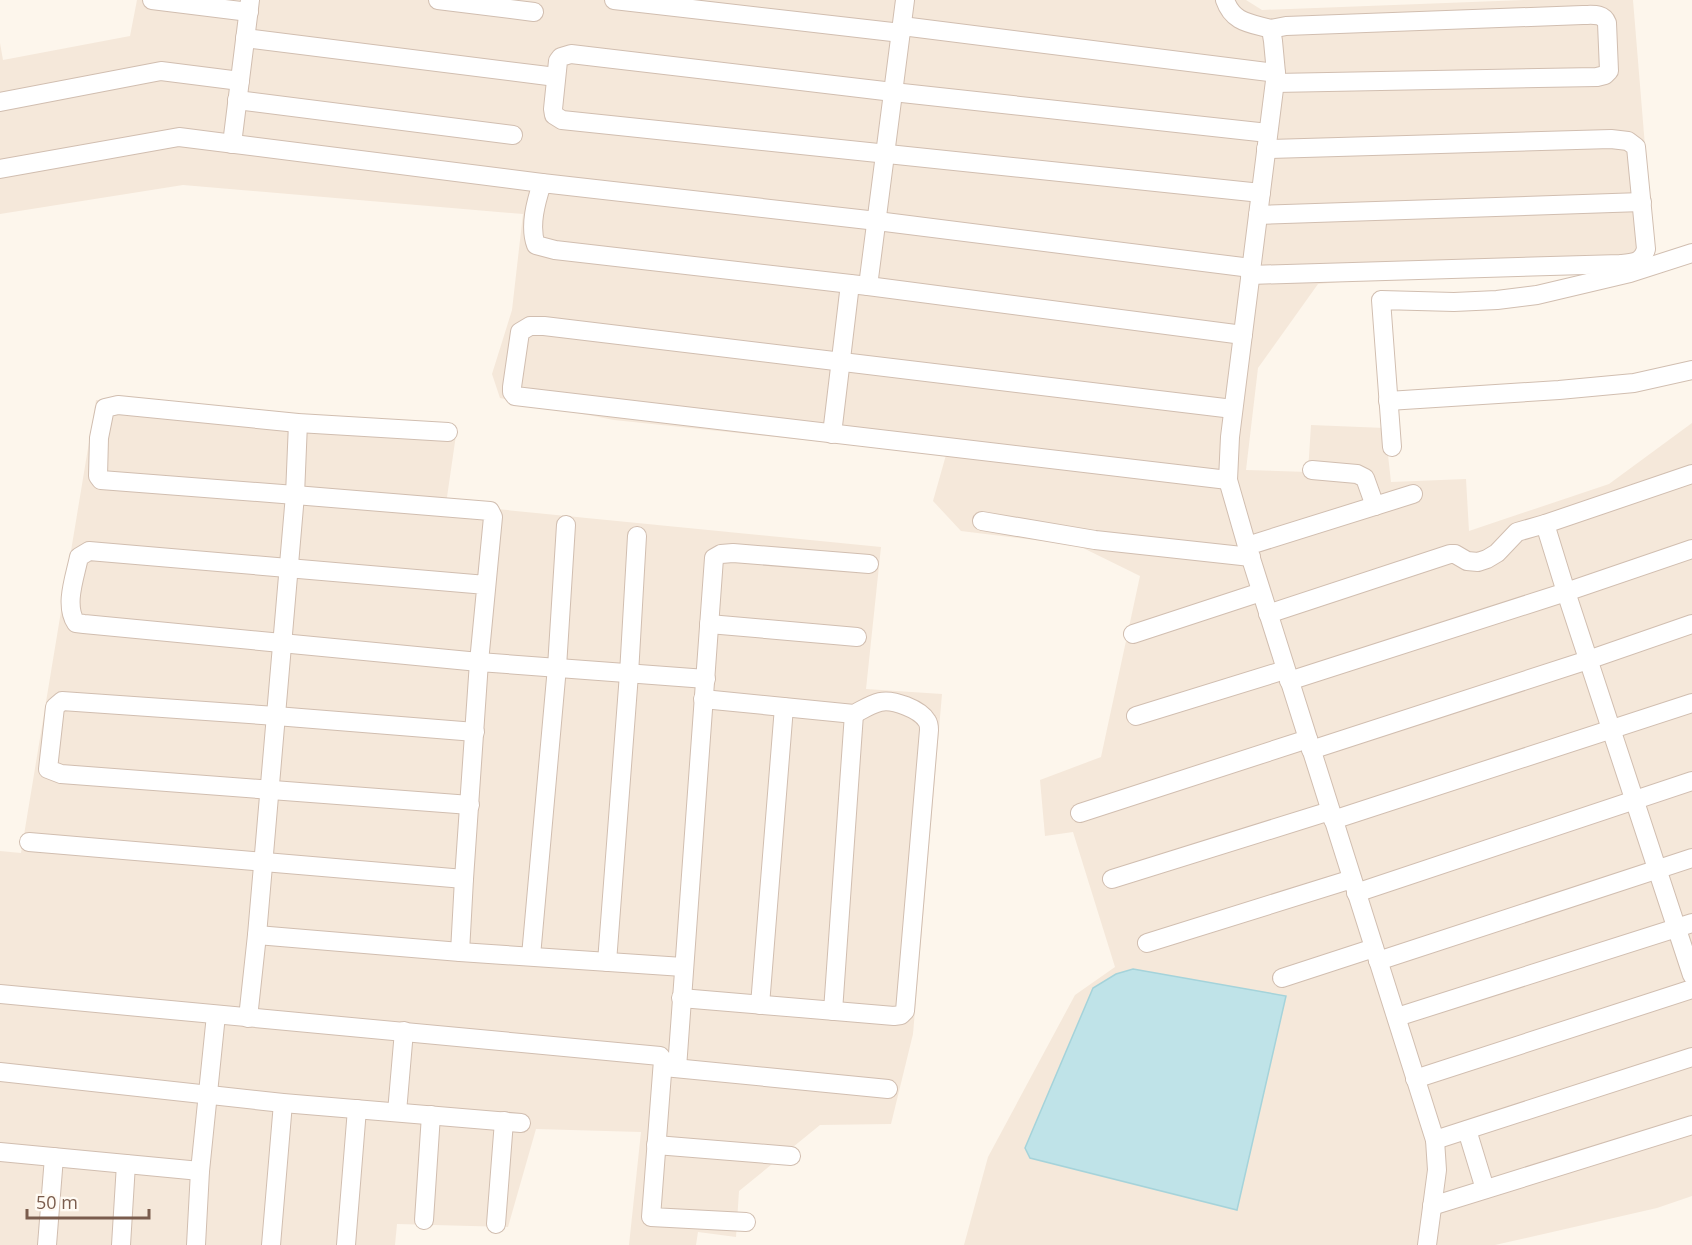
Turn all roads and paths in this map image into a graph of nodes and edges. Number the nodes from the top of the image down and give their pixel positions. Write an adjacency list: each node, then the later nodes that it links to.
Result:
1 (152, 0): 6 (street)
2 (438, 0): 7 (street)
3 (615, 0): 9 (street)
4 (905, 0): 9 (street)
5 (1226, 0): 8 (street)
6 (249, 6): 10 (street)
7 (534, 12)
8 (1270, 28): 12 (street); 12 (street)
9 (901, 29): 12 (street); 14 (street)
10 (245, 38): 11 (street); 13 (street)
11 (556, 77): 14 (street); 20 (street)
12 (1275, 78): 18 (street)
13 (240, 81): 15 (street); 16 (street)
14 (893, 92): 18 (street); 20 (street)
15 (237, 100): 17 (street); 19 (street)
16 (0, 102)
17 (513, 135)
18 (1267, 141): 23 (street); 24 (street)
19 (232, 144): 21 (street); 22 (street)
20 (885, 153): 23 (street); 26 (street)
21 (0, 169)
22 (542, 183): 26 (street); 29 (street)
23 (1261, 193): 25 (street)
24 (1642, 202): 25 (street); 28 (street)
25 (1258, 215): 28 (street)
26 (877, 221): 28 (street); 29 (street)
27 (1692, 253): 33 (street)
28 (1251, 272): 30 (street)
29 (859, 285): 30 (street); 31 (street)
30 (1243, 335): 34 (street)
31 (841, 361): 34 (street); 37 (street); 37 (street)
32 (1692, 370): 33 (street)
33 (1388, 401): 38 (street)
34 (1233, 409): 41 (street)
35 (298, 423): 36 (street); 43 (street); 43 (street)
36 (448, 432)
37 (832, 434): 41 (street)
38 (1392, 447)
39 (1312, 470): 44 (street)
40 (1692, 474): 46 (street)
41 (1228, 480): 50 (street)
42 (1413, 494): 44 (street)
43 (296, 495): 52 (street); 53 (street)
44 (1375, 506): 50 (street)
45 (982, 521): 50 (street)
46 (1545, 524): 55 (street); 56 (street)
47 (566, 525): 64 (street)
48 (638, 536): 65 (street)
49 (1692, 549): 55 (street)
50 (1249, 551): 54 (street)
51 (869, 564): 57 (street)
52 (289, 568): 53 (street); 61 (street); 61 (street)
53 (486, 585): 63 (street)
54 (1261, 592): 56 (street); 59 (street)
55 (1566, 592): 62 (street); 66 (street)
56 (1268, 615): 66 (street)
57 (709, 624): 60 (street); 67 (street)
58 (1692, 624): 62 (street)
59 (1133, 634)
60 (857, 637)
61 (283, 643): 63 (street); 72 (street)
62 (1588, 660): 74 (street); 76 (street)
63 (479, 662): 64 (street); 75 (street)
64 (557, 667): 65 (street); 95 (street)
65 (629, 674): 67 (street); 96 (street)
66 (1287, 675): 73 (street); 76 (street)
67 (705, 679): 68 (street)
68 (703, 699): 70 (street); 97 (street)
69 (1692, 703): 74 (street)
70 (784, 707): 71 (street); 103 (street)
71 (854, 714): 104 (street); 104 (street)
72 (276, 716): 75 (street); 78 (street); 78 (street)
73 (1136, 716)
74 (1612, 730): 79 (street); 82 (street)
75 (475, 732): 80 (street)
76 (1309, 744): 81 (street); 82 (street)
77 (1692, 781): 79 (street)
78 (270, 790): 80 (street); 85 (street)
79 (1635, 800): 86 (street); 89 (street)
80 (470, 805): 87 (street)
81 (1080, 813)
82 (1332, 815): 88 (street); 89 (street)
83 (29, 842): 85 (street)
84 (1692, 858): 86 (street)
85 (264, 862): 87 (street); 91 (street)
86 (1658, 870): 90 (street); 94 (street)
87 (464, 879): 93 (street)
88 (1112, 879)
89 (1354, 886): 92 (street); 94 (street)
90 (1684, 925): 98 (street); 106 (street)
91 (257, 935): 93 (street); 107 (street)
92 (1147, 944)
93 (460, 952): 95 (street)
94 (1376, 955): 99 (street); 106 (street)
95 (531, 956): 96 (street)
96 (608, 962): 97 (street)
97 (683, 967): 102 (street)
98 (1692, 975)
99 (1282, 978)
100 (1692, 989): 112 (street)
101 (0, 994): 105 (street)
102 (681, 998): 103 (street); 110 (street)
103 (760, 1005): 104 (street)
104 (833, 1011)
105 (216, 1015): 107 (street); 114 (street)
106 (1397, 1017): 112 (street)
107 (248, 1018): 108 (street)
108 (404, 1031): 110 (street); 117 (street)
109 (1692, 1057): 120 (street)
110 (670, 1068): 113 (street); 122 (street)
111 (0, 1072): 114 (street)
112 (1415, 1079): 121 (street)
113 (888, 1089)
114 (208, 1094): 115 (street); 127 (street)
115 (283, 1103): 116 (street); 136 (street)
116 (357, 1109): 117 (street); 137 (street)
117 (397, 1112): 118 (street)
118 (431, 1115): 130 (street); 132 (street)
119 (1692, 1125): 128 (street)
120 (1467, 1130): 121 (street); 128 (street)
121 (1435, 1140): 129 (street)
122 (656, 1145): 124 (street); 131 (street)
123 (0, 1152): 125 (street)
124 (791, 1156)
125 (54, 1157): 126 (street); 133 (street)
126 (126, 1164): 127 (street); 134 (street)
127 (200, 1170): 135 (street)
128 (1485, 1189): 129 (street)
129 (1432, 1206): 138 (street)
130 (424, 1220)
131 (746, 1222)
132 (496, 1224)
133 (47, 1245)
134 (121, 1245)
135 (196, 1245)
136 (271, 1245)
137 (346, 1245)
138 (1427, 1245)

